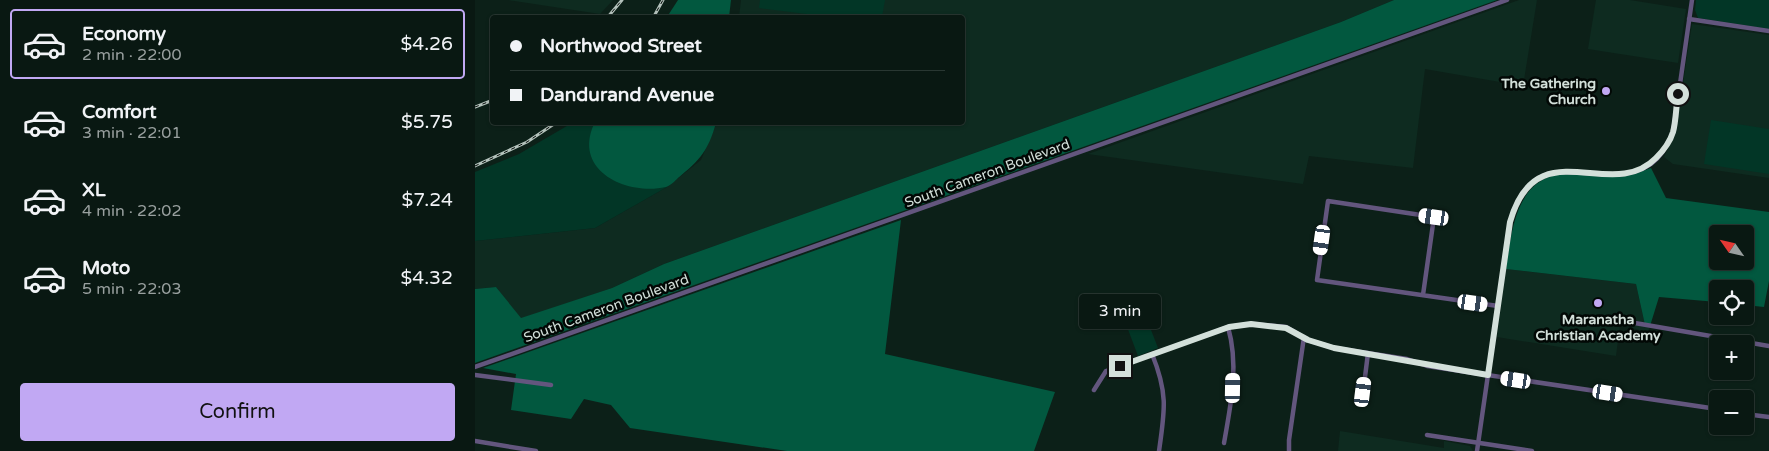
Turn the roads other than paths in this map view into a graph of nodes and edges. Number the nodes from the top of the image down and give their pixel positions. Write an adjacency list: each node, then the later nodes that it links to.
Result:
1 (1507, 0): 13 (street, South Cameron Boulevard)
2 (1692, 0): 3 (street)
3 (1689, 19): 4 (street); 6 (street)
4 (1769, 31)
5 (1423, 295): 5 (street); 6 (street)
6 (1498, 306): 15 (street)
7 (1629, 322): 10 (street)
8 (1229, 327): 9 (street); 12 (street); 24 (street)
9 (1304, 337): 11 (street); 28 (street)
10 (1769, 346)
11 (1368, 353): 15 (street); 18 (street)
12 (1151, 354): 17 (street); 27 (street)
13 (475, 367)
14 (475, 375): 16 (street)
15 (1488, 375): 19 (street); 25 (street)
16 (551, 386)
17 (1094, 390)
18 (1364, 402)
19 (1709, 409)
20 (1754, 415): 21 (street)
21 (1769, 417)
22 (1427, 435): 25 (street)
23 (475, 441): 26 (street)
24 (1224, 443)
25 (1479, 443): 29 (street); 30 (street)
26 (536, 451)
27 (1159, 451)
28 (1289, 451)
29 (1477, 451)
30 (1532, 451)

